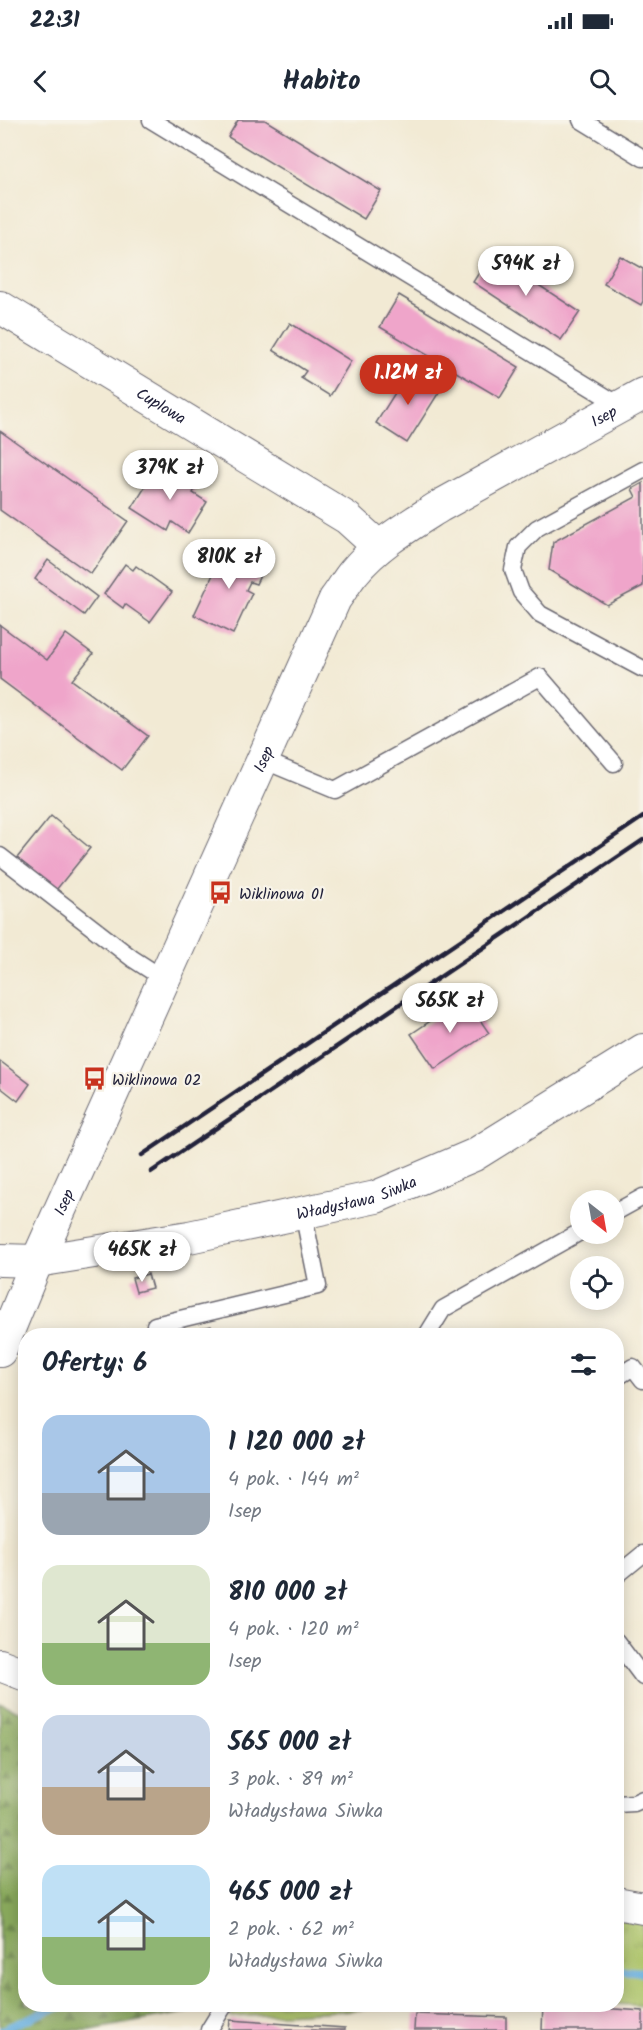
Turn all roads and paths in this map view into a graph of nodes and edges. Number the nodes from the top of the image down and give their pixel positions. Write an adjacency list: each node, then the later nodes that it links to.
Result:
1 (151, 120): 5 (lane)
2 (581, 120): 3 (lane)
3 (643, 158)
4 (0, 307): 7 (street, Cuplowa)
5 (632, 400): 7 (street, Isep)
6 (643, 470): 8 (lane)
7 (379, 547): 9 (street, Isep)
8 (643, 669)
9 (263, 760): 10 (lane); 12 (street, Isep)
10 (614, 763)
11 (0, 856): 12 (lane)
12 (164, 979): 19 (street, Isep)
13 (643, 1050): 16 (street, Władysława Siwka)
14 (643, 1197): 15 (lane)
15 (624, 1207)
16 (303, 1212): 19 (street, Władysława Siwka); 20 (lane)
17 (570, 1238): 21 (lane)
18 (0, 1260): 19 (street, Władysława Siwka)
19 (38, 1261): 22 (street, Isep)
20 (155, 1325)
21 (432, 1328)
22 (0, 1351)
23 (624, 1373): 24 (lane)
24 (643, 1380)
25 (643, 1554): 26 (lane)
26 (624, 1569)
27 (624, 1652): 30 (lane)
28 (0, 1665): 29 (street)
29 (18, 1672)
30 (643, 1677)
31 (643, 1799): 32 (lane)
32 (624, 1804)
33 (624, 1904): 34 (street)
34 (643, 1908)
35 (220, 2012): 36 (lane)
36 (209, 2030)

